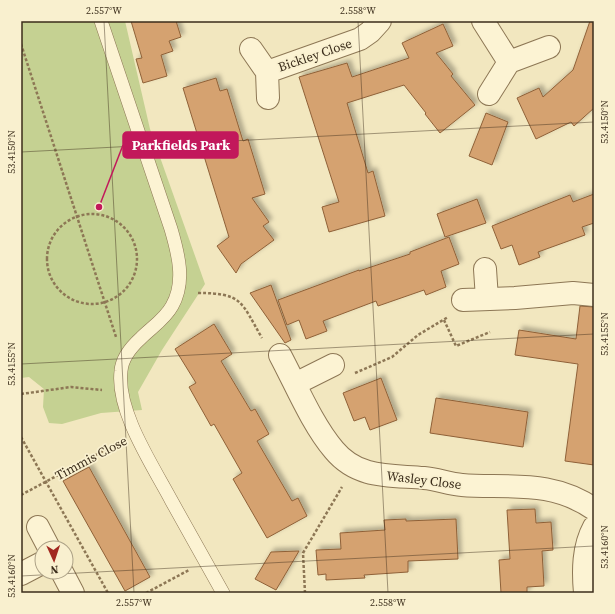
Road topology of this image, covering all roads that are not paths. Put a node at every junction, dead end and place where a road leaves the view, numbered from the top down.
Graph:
1 (101, 21) edge
2 (380, 21) edge
3 (483, 21) edge
4 (549, 47) dead end
5 (251, 49) dead end
6 (509, 62) junction
7 (267, 72) junction
8 (489, 94) dead end
9 (268, 98) dead end
10 (485, 269) dead end
11 (594, 295) edge
12 (487, 299) junction
13 (463, 300) road end
14 (280, 355) road end
15 (333, 365) road end
16 (295, 384) junction
17 (594, 509) edge
18 (38, 527) dead end
19 (594, 527) edge
20 (45, 540) edge
21 (34, 567) edge
22 (21, 574) edge
23 (66, 580) edge
24 (73, 593) edge
25 (223, 593) edge
26 (584, 593) edge

1 - 25 lane
2 - 7 street, Bickley Close
3 - 6 street
4 - 6 street
5 - 7 street, Bickley Close
6 - 8 street
7 - 9 street, Bickley Close
10 - 12 street
11 - 12 street
12 - 13 street
14 - 16 street, Wasley Close
15 - 16 street
16 - 17 street, Wasley Close
18 - 20 street
19 - 26 street
21 - 22 street
23 - 24 street

